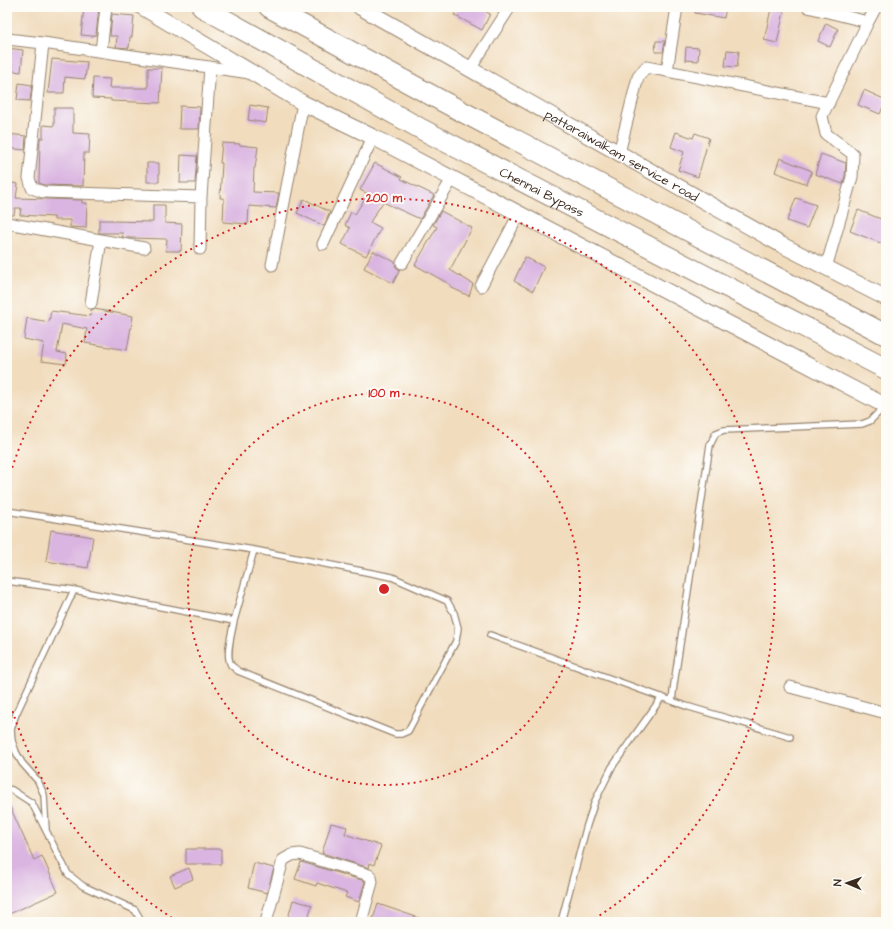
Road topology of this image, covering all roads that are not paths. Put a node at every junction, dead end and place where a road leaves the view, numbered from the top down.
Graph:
1 (106, 7) edge
2 (142, 7) edge
3 (202, 7) edge
4 (269, 7) edge
5 (510, 7) edge
6 (678, 7) edge
7 (808, 7) edge
8 (876, 7) edge
9 (364, 8) edge
10 (868, 22) junction
11 (7, 39) edge
12 (43, 43) junction
13 (101, 51) junction
14 (210, 68) junction
15 (470, 69) junction
16 (667, 71) junction
17 (252, 74) junction
18 (303, 103) junction
19 (829, 103) junction
20 (373, 137) junction
21 (619, 153) junction
22 (452, 179) junction
23 (201, 197) junction
24 (519, 214) junction
25 (7, 223) edge
26 (101, 240) junction
27 (323, 244) dead end
28 (144, 248) dead end
29 (200, 249) dead end
30 (402, 263) dead end
31 (272, 265) dead end
32 (826, 268) junction
33 (481, 286) dead end
34 (886, 298) edge
35 (91, 303) dead end
36 (886, 335) edge
37 (886, 369) edge
38 (885, 406) edge
39 (7, 511) edge
40 (254, 550) junction
41 (7, 581) edge
42 (74, 590) junction
43 (234, 621) junction
44 (490, 635) dead end
45 (790, 687) dead end
46 (662, 697) junction
47 (672, 701) junction
48 (886, 713) edge
49 (790, 736) dead end
50 (7, 789) edge
51 (46, 830) junction
52 (142, 922) edge
53 (266, 922) edge
54 (361, 922) edge
55 (561, 922) edge

1 - 13 street
2 - 17 street
3 - 37 highway, Chennai Bypass
4 - 36 highway
5 - 15 street
6 - 16 street
7 - 10 street
8 - 10 street
9 - 15 street, pattaraiwalkam service road
10 - 19 street
11 - 12 street
12 - 13 street
12 - 23 street
13 - 14 street
14 - 17 street
14 - 23 street
15 - 21 street, pattaraiwalkam service road
16 - 19 street
16 - 21 street
17 - 18 street
18 - 20 street
18 - 31 street
19 - 32 street
20 - 22 street
20 - 27 street
21 - 32 street, pattaraiwalkam service road
22 - 24 street
22 - 30 street
23 - 29 street
24 - 33 street
24 - 38 street
25 - 26 street
26 - 28 street
26 - 35 street
32 - 34 street, pattaraiwalkam service road
38 - 47 lane
39 - 40 lane
40 - 43 lane
40 - 43 lane
41 - 42 lane
42 - 43 lane
42 - 51 lane
44 - 46 lane
45 - 48 street
46 - 47 lane
46 - 55 lane
47 - 49 lane
50 - 51 lane
51 - 52 lane
53 - 54 street

